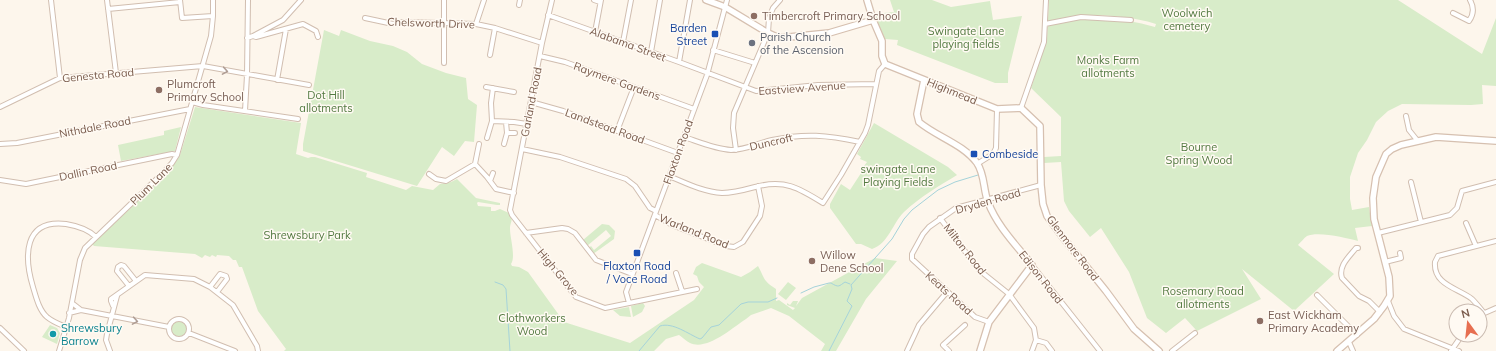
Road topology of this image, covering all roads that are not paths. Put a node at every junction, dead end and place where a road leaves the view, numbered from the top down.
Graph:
1 (51, 0) edge
2 (106, 0) edge
3 (213, 0) edge
4 (248, 0) edge
5 (301, 0) edge
6 (444, 0) edge
7 (484, 0) edge
8 (520, 0) edge
9 (552, 0) edge
10 (594, 0) edge
11 (631, 0) edge
12 (660, 0) edge
13 (690, 0) edge
14 (706, 0) edge
15 (727, 0) edge
16 (780, 0) edge
17 (867, 0) edge
18 (1046, 0) edge
19 (1470, 0) edge
20 (180, 1) edge
21 (601, 1) edge
22 (519, 5) dead end
23 (724, 7) junction
24 (108, 10) junction
25 (1453, 13) dead end
26 (548, 15) junction
27 (213, 16) junction
28 (365, 18) dead end
29 (873, 20) junction
30 (1131, 20) dead end
31 (444, 23) junction
32 (476, 24) junction
33 (1045, 24) junction
34 (495, 28) junction
35 (286, 29) junction
36 (595, 32) junction
37 (768, 33) junction
38 (318, 35) dead end
39 (253, 36) junction
40 (246, 38) junction
41 (623, 42) junction
42 (542, 43) junction
43 (713, 50) junction
44 (651, 52) junction
45 (490, 56) dead end
46 (540, 56) junction
47 (679, 62) junction
48 (444, 63) dead end
49 (755, 63) junction
50 (885, 64) junction
51 (203, 66) junction
52 (116, 73) junction
53 (707, 73) junction
54 (247, 74) junction
55 (60, 78) junction
56 (278, 80) junction
57 (924, 80) junction
58 (876, 84) junction
59 (310, 85) dead end
60 (486, 87) dead end
61 (634, 87) junction
62 (744, 87) junction
63 (493, 88) junction
64 (514, 92) dead end
65 (192, 102) junction
66 (531, 102) junction
67 (0, 107) edge
68 (1021, 108) junction
69 (190, 109) junction
70 (694, 109) junction
71 (998, 109) junction
72 (245, 111) junction
73 (1406, 116) dead end
74 (298, 119) dead end
75 (492, 121) junction
76 (506, 122) junction
77 (527, 124) junction
78 (618, 131) junction
79 (507, 132) junction
80 (515, 134) dead end
81 (684, 137) junction
82 (487, 138) dead end
83 (1417, 140) junction
84 (1496, 141) edge
85 (860, 142) junction
86 (0, 144) edge
87 (479, 144) dead end
88 (504, 144) dead end
89 (522, 149) junction
90 (736, 150) junction
91 (678, 153) junction
92 (177, 155) junction
93 (475, 164) junction
94 (977, 164) junction
95 (493, 173) dead end
96 (429, 174) dead end
97 (669, 176) junction
98 (0, 180) edge
99 (490, 180) junction
100 (1411, 182) dead end
101 (1496, 182) edge
102 (1041, 185) junction
103 (758, 186) junction
104 (514, 192) junction
105 (987, 200) junction
106 (511, 205) joint
107 (655, 213) junction
108 (940, 218) junction
109 (1421, 222) junction
110 (1466, 223) dead end
111 (526, 232) junction
112 (1378, 233) junction
113 (96, 237) junction
114 (1496, 241) edge
115 (1476, 246) junction
116 (1358, 248) dead end
117 (1401, 258) dead end
118 (912, 259) joint
119 (1385, 262) junction
120 (1032, 265) junction
121 (676, 273) dead end
122 (632, 274) junction
123 (136, 281) junction
124 (129, 286) junction
125 (210, 287) junction
126 (697, 289) dead end
127 (682, 291) junction
128 (218, 292) junction
129 (947, 292) junction
130 (1009, 294) junction
131 (1317, 295) dead end
132 (1388, 301) junction
133 (72, 303) junction
134 (629, 303) junction
135 (1475, 303) edge
136 (81, 310) junction
137 (1380, 312) junction
138 (69, 313) junction
139 (111, 317) junction
140 (989, 322) junction
141 (965, 326) dead end
142 (66, 327) junction
143 (169, 327) junction
144 (0, 328) edge
145 (189, 333) junction
146 (1195, 333) dead end
147 (1357, 335) junction
148 (1036, 340) junction
149 (1349, 342) junction
150 (18, 349) edge
151 (1452, 350) edge
152 (24, 351) edge
153 (59, 351) edge
154 (110, 351) edge
155 (235, 351) edge
156 (258, 351) edge
157 (908, 351) edge
158 (949, 351) edge
159 (980, 351) edge
160 (1032, 351) edge
161 (1052, 351) edge
162 (1100, 351) edge
163 (1159, 351) edge
164 (1172, 351) edge
165 (1337, 351) edge
166 (1352, 351) edge
167 (1459, 351) edge

1 - 55 street
2 - 24 street
3 - 27 street, Plum Lane
4 - 40 street
5 - 39 street
6 - 31 street
7 - 32 street
8 - 22 street
9 - 26 street, Garland Road
10 - 21 street
11 - 41 street
12 - 44 street
13 - 47 street
14 - 23 street
15 - 23 street, Flaxton Road
16 - 37 street
17 - 29 street
18 - 33 street
19 - 25 street
20 - 24 street
20 - 27 street
21 - 36 street
23 - 37 street
23 - 43 street, Flaxton Road
24 - 52 street
26 - 36 street, Alabama Street
26 - 42 street, Garland Road
27 - 51 street, Plum Lane
28 - 31 street, Chelsworth Drive
29 - 37 street
29 - 50 street
30 - 33 street
31 - 32 street, Chelsworth Drive
31 - 48 street
32 - 34 street, Chelsworth Drive
33 - 68 street
34 - 42 street, Chelsworth Drive
34 - 45 street
35 - 38 street
35 - 39 street
35 - 56 street
36 - 41 street, Alabama Street
37 - 49 street
39 - 40 street
40 - 54 street
41 - 44 street, Alabama Street
42 - 46 street, Garland Road
43 - 49 street
43 - 53 street, Flaxton Road
44 - 47 street, Alabama Street
46 - 61 street, Raymere Gardens
46 - 66 street, Garland Road
47 - 53 street, Alabama Street
49 - 62 street
50 - 57 street, Highmead
50 - 58 street
51 - 52 street, Genesta Road
51 -> 54 street, Genesta Road
51 - 65 street, Plum Lane
52 - 55 street, Genesta Road
53 - 62 street, Eastview Avenue
53 - 70 street, Flaxton Road
54 - 56 street, Genesta Road
54 - 72 street
55 - 67 street, Genesta Road
56 - 59 street, Genesta Road
57 - 71 street, Highmead
57 - 94 street
58 - 62 street, Eastview Avenue
58 - 85 street
60 - 63 street
61 - 70 street, Raymere Gardens
61 - 78 street
62 - 90 street
63 - 64 street
63 - 75 street
65 - 69 street, Plum Lane
65 - 72 street
66 - 77 street, Garland Road
66 - 78 street, Landstead Road
68 - 71 street, Highmead
68 - 102 street, Glenmore Road
69 - 86 street, Nithdale Road
69 - 92 street, Plum Lane
70 - 81 street, Flaxton Road
71 - 94 street
72 - 74 street
73 - 83 street
75 - 76 street
75 - 82 street
76 - 77 street
76 - 79 street
77 - 89 street, Garland Road
78 - 91 street, Landstead Road
79 - 80 street
79 - 88 street
81 - 90 street, Duncroft
81 - 91 street, Flaxton Road
83 - 84 street
83 - 112 street
85 - 90 street, Duncroft
85 - 103 street
87 - 93 street
89 - 104 street, Garland Road
89 - 107 street, Warland Road
91 - 97 street, Flaxton Road
92 - 98 street, Dallin Road
92 - 113 street, Plum Lane
93 - 96 street
93 - 99 street
94 - 105 street, Edison Road
95 - 99 street
97 - 103 street
97 - 107 street, Flaxton Road
99 - 104 street
100 - 109 street
101 - 109 street
102 - 105 street, Dryden Road
102 - 163 street, Glenmore Road
103 - 107 street, Warland Road
104 - 106 street, Garland Road
105 - 108 street, Dryden Road
105 - 120 street, Edison Road
106 - 111 street, High Grove
107 - 122 street, Flaxton Road
108 - 118 street, Dryden Road
108 - 130 street, Milton Road
109 - 112 street
110 - 115 street
111 - 122 street
111 - 134 street, High Grove
112 - 119 street
113 - 133 street, Plum Lane
113 - 142 street
114 - 115 street
115 - 135 street
116 - 137 street
117 - 119 street
118 - 129 street, Keats Road
119 - 132 street
120 - 130 street
120 - 162 street, Edison Road
121 - 127 street
122 - 134 street, Flaxton Road
123 - 124 street
123 - 124 street
123 - 125 street
124 - 139 street
125 - 128 street
125 - 128 street
126 - 127 street, High Grove
127 - 134 street, High Grove
128 - 156 street
129 - 140 street, Keats Road
129 - 157 street
130 - 140 street
130 - 148 street, Milton Road
131 - 147 street
132 - 137 street
132 - 151 street
133 - 136 street
133 - 138 street, Plum Lane
136 - 138 street
136 - 139 street
137 - 147 street
138 - 142 street, Plum Lane
139 -> 143 street
139 - 154 street
140 - 159 street
141 - 158 street
142 - 153 street, Plum Lane
143 - 145 street
143 - 145 street
144 - 150 street
145 - 155 street
146 - 164 street
147 - 149 street
148 - 160 street
148 - 161 street
149 - 165 street
149 - 166 street
150 - 152 street
151 - 167 street

